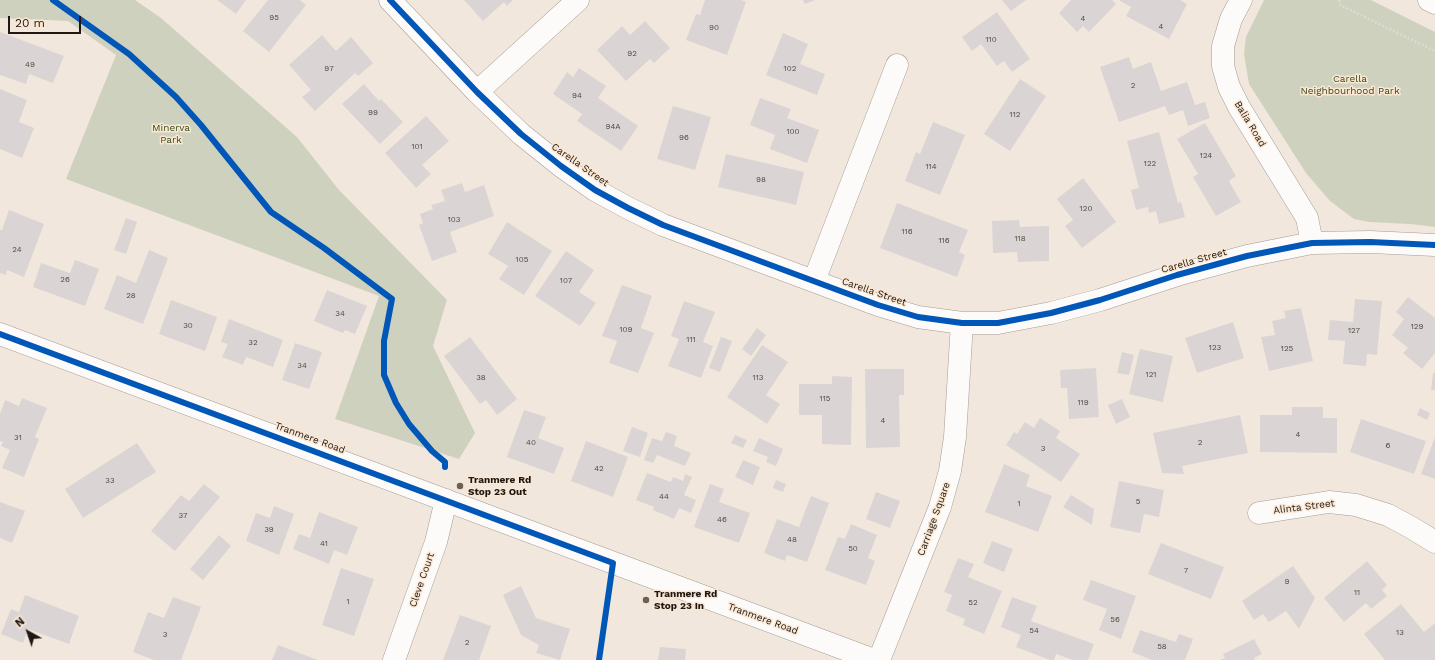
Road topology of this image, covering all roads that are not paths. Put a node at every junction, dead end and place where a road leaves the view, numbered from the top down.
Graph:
1 (390, 0) edge
2 (578, 0) edge
3 (1241, 0) edge
4 (1429, 0) edge
5 (1435, 3) edge
6 (897, 65) dead end
7 (477, 92) junction
8 (1312, 243) junction
9 (1435, 245) edge
10 (814, 281) junction
11 (962, 323) junction
12 (0, 334) edge
13 (446, 500) junction
14 (1259, 513) dead end
15 (1435, 542) edge
16 (394, 660) edge
17 (874, 660) edge
18 (879, 660) edge

1 - 7 street, Carella Street
2 - 7 street
3 - 8 street, Balia Road
4 - 5 street
6 - 10 street
7 - 10 street, Carella Street
8 - 9 street, Carella Street
8 - 11 street, Carella Street
10 - 11 street, Carella Street
11 - 18 street, Carriage Square
12 - 13 street, Tranmere Road
13 - 16 street, Cleve Court
13 - 17 street, Tranmere Road
14 - 15 street, Alinta Street

